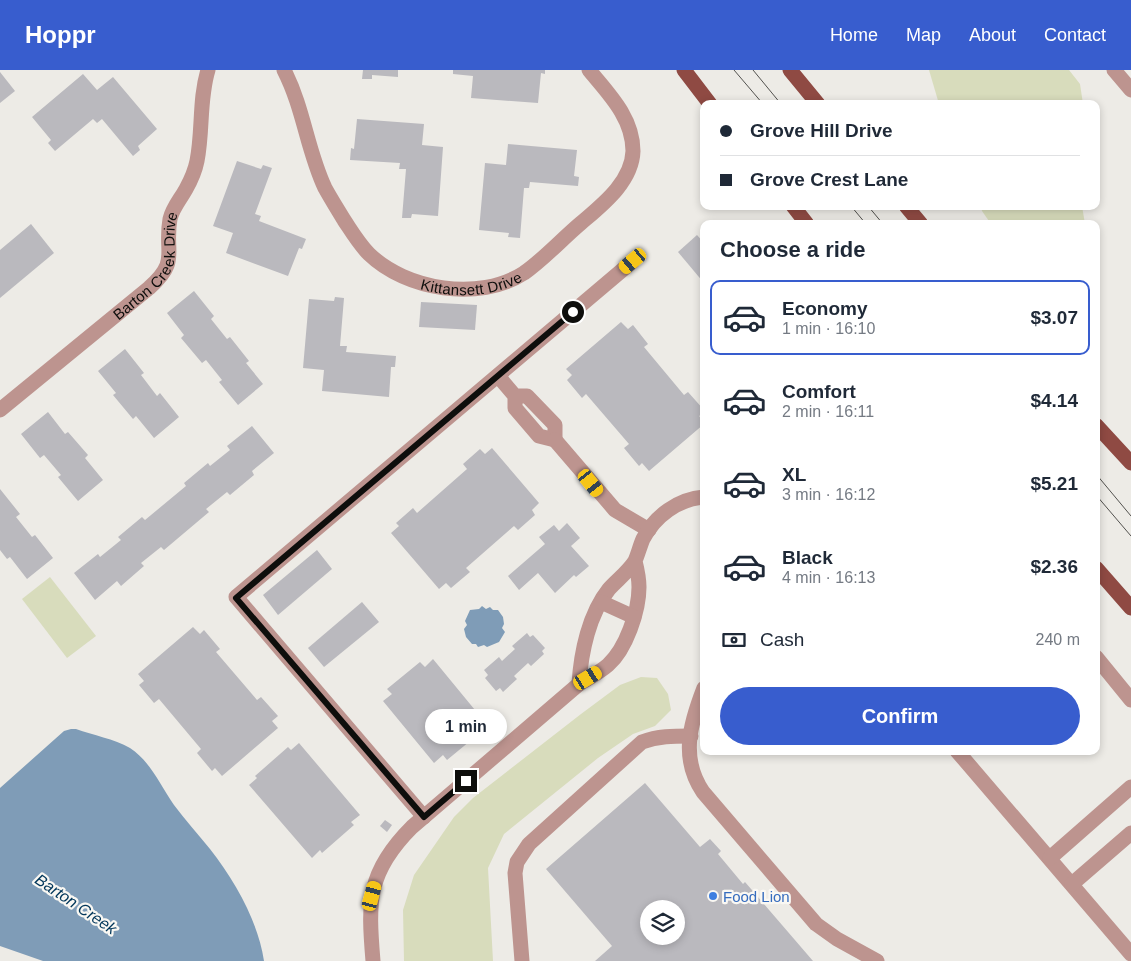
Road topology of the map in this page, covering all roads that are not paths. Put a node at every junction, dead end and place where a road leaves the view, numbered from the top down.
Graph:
1 (208, 70) edge
2 (284, 70) edge
3 (589, 70) edge
4 (684, 70) edge
5 (790, 70) edge
6 (1114, 70) edge
7 (1131, 90) edge
8 (707, 100) edge
9 (815, 100) edge
10 (796, 210) edge
11 (909, 210) edge
12 (804, 220) edge
13 (918, 220) edge
14 (633, 261) dead end
15 (498, 376) junction
16 (0, 410) edge
17 (1100, 429) edge
18 (1131, 463) edge
19 (700, 498) edge
20 (649, 530) junction
21 (635, 561) junction
22 (1100, 573) edge
23 (601, 602) junction
24 (1131, 608) edge
25 (634, 617) junction
26 (1100, 662) edge
27 (580, 684) junction
28 (700, 700) edge
29 (1131, 700) edge
30 (690, 736) junction
31 (960, 755) edge
32 (1131, 787) edge
33 (424, 817) junction
34 (1131, 834) edge
35 (1050, 858) junction
36 (1072, 884) junction
37 (1131, 954) edge
38 (373, 961) edge
39 (522, 961) edge
40 (877, 961) edge

1 - 16 street, Barton Creek Drive
2 - 3 street, Kittansett Drive
4 - 8 main road
5 - 9 main road
6 - 7 street
10 - 12 main road
11 - 13 main road
14 - 15 street
15 - 20 street
15 - 33 street
17 - 18 main road
19 - 20 street
20 - 21 street
21 - 23 street
21 - 25 street
22 - 24 main road
23 - 25 street
23 - 27 street
25 - 27 street
26 - 29 street
27 - 33 street
28 - 30 street
30 - 39 street
30 - 40 street
31 - 35 street
32 - 35 street
33 - 38 street
34 - 36 street
35 - 36 street
36 - 37 street

